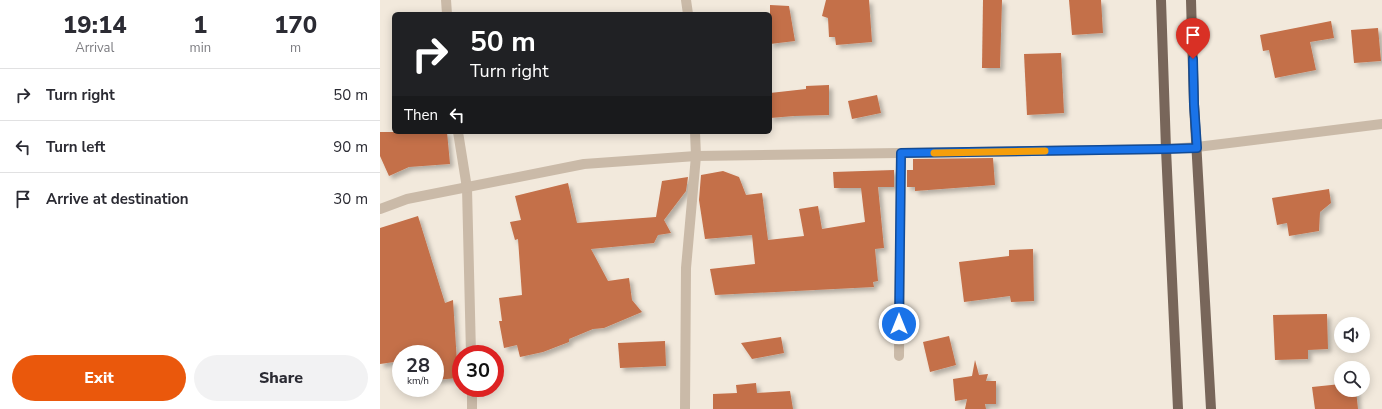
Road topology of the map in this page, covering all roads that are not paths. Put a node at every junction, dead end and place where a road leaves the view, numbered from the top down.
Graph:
1 (446, 0) edge
2 (686, 0) edge
3 (1160, 0) edge
4 (1191, 0) edge
5 (447, 12) edge
6 (688, 12) edge
7 (1382, 124) edge
8 (458, 134) edge
9 (695, 134) edge
10 (1197, 148) junction
11 (1166, 149) junction
12 (901, 153) junction
13 (696, 156) junction
14 (467, 188) junction
15 (380, 209) edge
16 (471, 345) edge
17 (899, 356) dead end
18 (472, 397) edge
19 (472, 409) edge
20 (685, 409) edge
21 (1178, 409) edge
22 (1211, 409) edge

1 - 5 street
2 - 6 street
3 - 11 main road
4 - 10 main road
7 - 10 street
8 - 14 street
9 - 13 street
10 - 11 street
10 - 22 main road
11 - 12 street
11 - 21 main road
12 - 13 street
12 - 17 street
13 - 14 street
13 - 20 street
14 - 15 street
14 - 16 street
18 - 19 street

